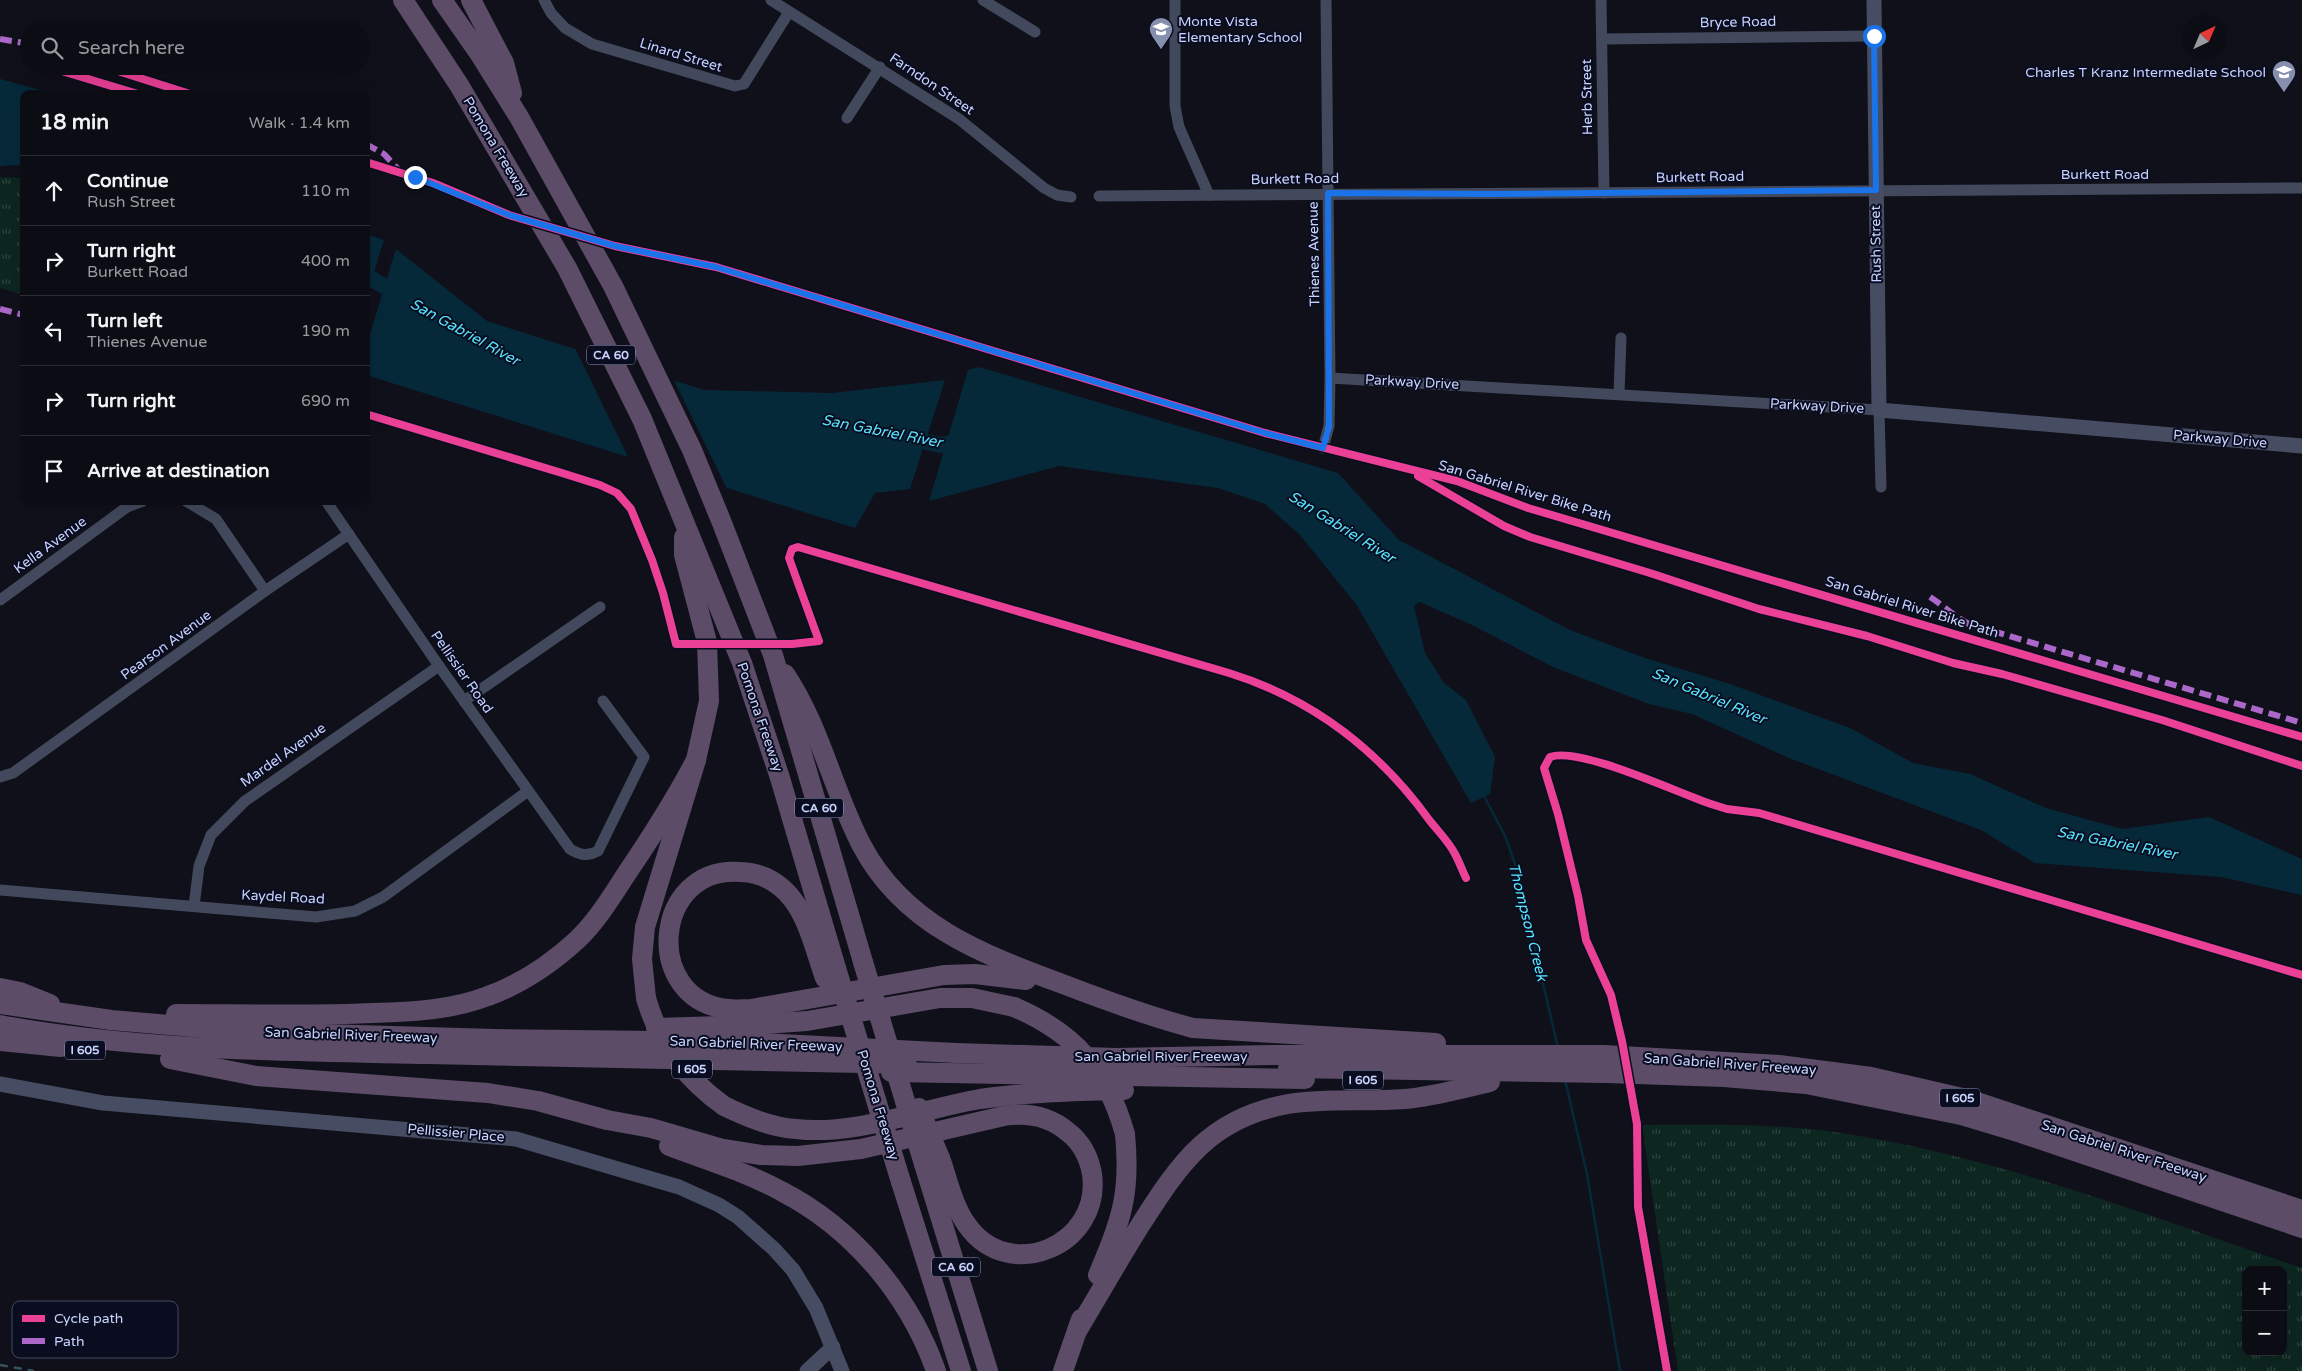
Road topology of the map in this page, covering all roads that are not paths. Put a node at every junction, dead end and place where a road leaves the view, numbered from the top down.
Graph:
1 (403, 0) edge
2 (442, 0) edge
3 (471, 0) edge
4 (544, 0) edge
5 (771, 0) edge
6 (984, 0) edge
7 (1175, 0) edge
8 (1326, 0) edge
9 (1601, 0) edge
10 (1874, 0) edge
11 (789, 12) junction
12 (1035, 32) dead end
13 (1874, 36) junction
14 (1602, 39) junction
15 (880, 68) junction
16 (519, 117) junction
17 (847, 118) dead end
18 (2302, 188) edge
19 (1876, 190) junction
20 (1328, 193) junction
21 (1604, 193) junction
22 (1210, 195) junction
23 (1099, 196) dead end
24 (1071, 197) dead end
25 (1621, 338) dead end
26 (1330, 378) junction
27 (1619, 394) junction
28 (1879, 410) junction
29 (2302, 446) edge
30 (1323, 448) dead end
31 (1881, 487) dead end
32 (132, 505) edge
33 (193, 505) edge
34 (329, 505) edge
35 (683, 517) junction
36 (349, 534) junction
37 (265, 591) junction
38 (0, 600) edge
39 (600, 607) dead end
40 (771, 650) junction
41 (439, 666) junction
42 (464, 700) junction
43 (603, 701) dead end
44 (696, 760) junction
45 (0, 776) edge
46 (528, 791) junction
47 (0, 890) edge
48 (194, 906) junction
49 (830, 973) junction
50 (0, 988) edge
51 (1103, 1000) junction
52 (0, 1004) edge
53 (79, 1016) junction
54 (0, 1017) edge
55 (111, 1020) junction
56 (0, 1025) edge
57 (495, 1039) junction
58 (0, 1041) edge
59 (775, 1044) junction
60 (1485, 1054) junction
61 (1274, 1055) junction
62 (170, 1059) junction
63 (1509, 1068) junction
64 (1607, 1069) junction
65 (1215, 1078) junction
66 (1490, 1082) junction
67 (0, 1084) edge
68 (607, 1120) junction
69 (932, 1161) junction
70 (2302, 1210) edge
71 (2302, 1222) edge
72 (2302, 1228) edge
73 (2302, 1240) edge
74 (1077, 1332) junction
75 (833, 1347) junction
76 (807, 1371) edge
77 (842, 1371) edge
78 (936, 1371) edge
79 (961, 1371) edge
80 (988, 1371) edge
81 (1063, 1371) edge

1 - 35 highway, Pomona Freeway / CA 60
2 - 16 highway, Pomona Freeway / CA 60
3 - 16 highway
4 - 11 street, Linard Street
5 - 11 street, Farndon Street
6 - 12 street
7 - 22 street
8 - 20 street, Thienes Avenue
9 - 14 street, Herb Street
10 - 13 main road, Rush Street
11 - 15 street, Farndon Street
13 - 14 street, Bryce Road
13 - 19 main road, Rush Street
14 - 21 street, Herb Street
15 - 17 street
15 - 24 street, Farndon Street
16 - 40 highway, Pomona Freeway / CA 60
18 - 19 street, Burkett Road
19 - 21 street, Burkett Road
19 - 28 main road, Rush Street
20 - 21 street, Burkett Road
20 - 22 street, Burkett Road
20 - 26 street, Thienes Avenue
22 - 23 street, Burkett Road
25 - 27 street
26 - 27 street, Parkway Drive
26 - 30 street, Thienes Avenue
27 - 28 street, Parkway Drive
28 - 29 main road, Parkway Drive
28 - 31 street, Rush Street
32 - 38 street, Kella Avenue
33 - 37 street
34 - 36 street, Pellissier Road
35 - 44 highway
35 - 49 highway, Pomona Freeway / CA 60
36 - 37 street, Pearson Avenue
36 - 41 street, Pellissier Road
37 - 45 street, Pearson Avenue
39 - 42 street
40 - 51 highway
40 - 69 highway, Pomona Freeway / CA 60, bridge
41 - 42 street, Pellissier Road
41 - 48 street, Mardel Avenue
42 - 46 street, Pellissier Road
43 - 46 street, Pellissier Road
44 - 55 highway
44 - 65 highway, bridge
46 - 48 street, Kaydel Road
47 - 48 street, Kaydel Road
49 - 51 highway
49 - 79 highway, Pomona Freeway / CA 60, bridge
50 - 53 highway
51 - 60 highway
52 - 53 highway, San Gabriel River Freeway / I 605
53 - 55 highway, San Gabriel River Freeway / I 605
54 - 59 highway
55 - 57 highway, San Gabriel River Freeway / I 605
56 - 63 highway
57 - 59 highway, San Gabriel River Freeway / I 605
57 - 74 highway, bridge
58 - 62 highway, San Gabriel River Freeway / I 605
59 - 61 highway, San Gabriel River Freeway / I 605
60 - 61 highway, San Gabriel River Freeway / I 605
60 - 63 highway, San Gabriel River Freeway / I 605
61 - 63 highway
62 - 65 highway, San Gabriel River Freeway / I 605
62 - 68 highway
63 - 64 highway, San Gabriel River Freeway / I 605
63 - 64 highway, San Gabriel River Freeway / I 605
63 - 66 highway, San Gabriel River Freeway / I 605
64 - 70 highway, San Gabriel River Freeway / I 605
64 - 71 highway
64 - 72 highway
64 - 73 highway, San Gabriel River Freeway / I 605
65 - 66 highway, San Gabriel River Freeway / I 605
66 - 74 highway
67 - 75 main road, Pellissier Place
68 - 69 highway
68 - 78 highway
69 - 80 highway, Pomona Freeway / CA 60
74 - 81 highway
75 - 76 main road
75 - 77 main road, Pellissier Place

